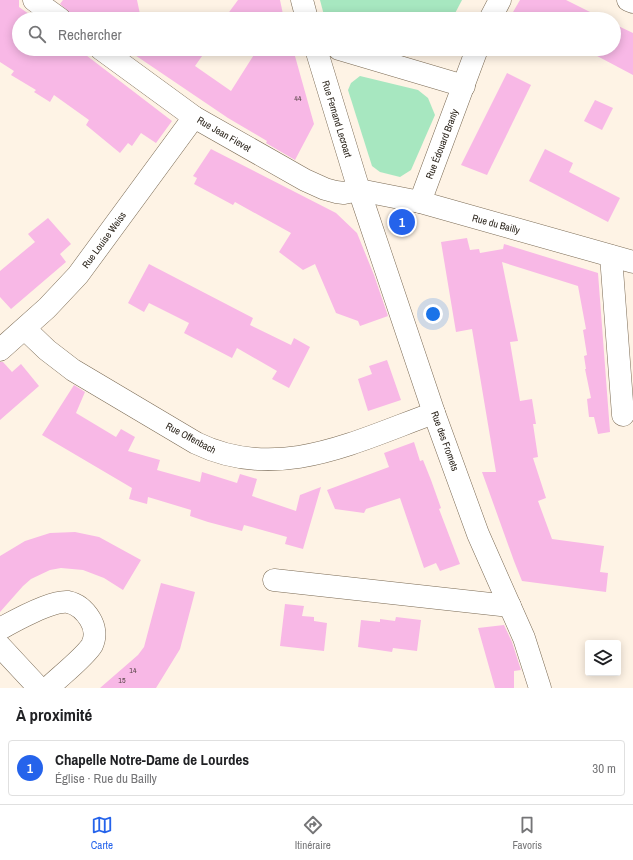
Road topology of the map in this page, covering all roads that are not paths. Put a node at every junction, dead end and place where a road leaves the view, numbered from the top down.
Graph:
1 (34, 0) edge
2 (302, 0) edge
3 (500, 0) edge
4 (628, 0) edge
5 (633, 2) edge
6 (50, 12) edge
7 (305, 12) edge
8 (494, 12) edge
9 (111, 56) edge
10 (318, 56) edge
11 (363, 56) edge
12 (475, 56) edge
13 (464, 86) junction
14 (194, 117) junction
15 (359, 190) junction
16 (420, 202) junction
17 (610, 256) junction
18 (633, 262) edge
19 (24, 328) junction
20 (0, 350) edge
21 (434, 413) junction
22 (623, 415) dead end
23 (274, 580) dead end
24 (510, 606) junction
25 (0, 629) edge
26 (0, 646) edge
27 (39, 688) edge
28 (48, 688) edge
29 (540, 688) edge

1 - 6 street
2 - 7 street
3 - 8 street
4 - 5 street
9 - 14 street, Rue Jean Fievet
10 - 15 street, Rue Fernand Lecroart
11 - 13 street
12 - 13 street, Rue Édouard Branly
13 - 16 street, Rue Édouard Branly
14 - 15 street, Rue Jean Fievet
14 - 19 street, Rue Louise Weiss
15 - 16 street, Rue du Bailly
15 - 21 street, Rue des Fromets
16 - 17 street, Rue du Bailly
17 - 18 street, Rue du Bailly
17 - 22 street
19 - 20 street, Rue Louise Weiss
19 - 21 street, Rue Offenbach
21 - 24 street, Rue des Fromets
23 - 24 street
24 - 29 street, Rue des Fromets
25 - 28 street
26 - 27 street

